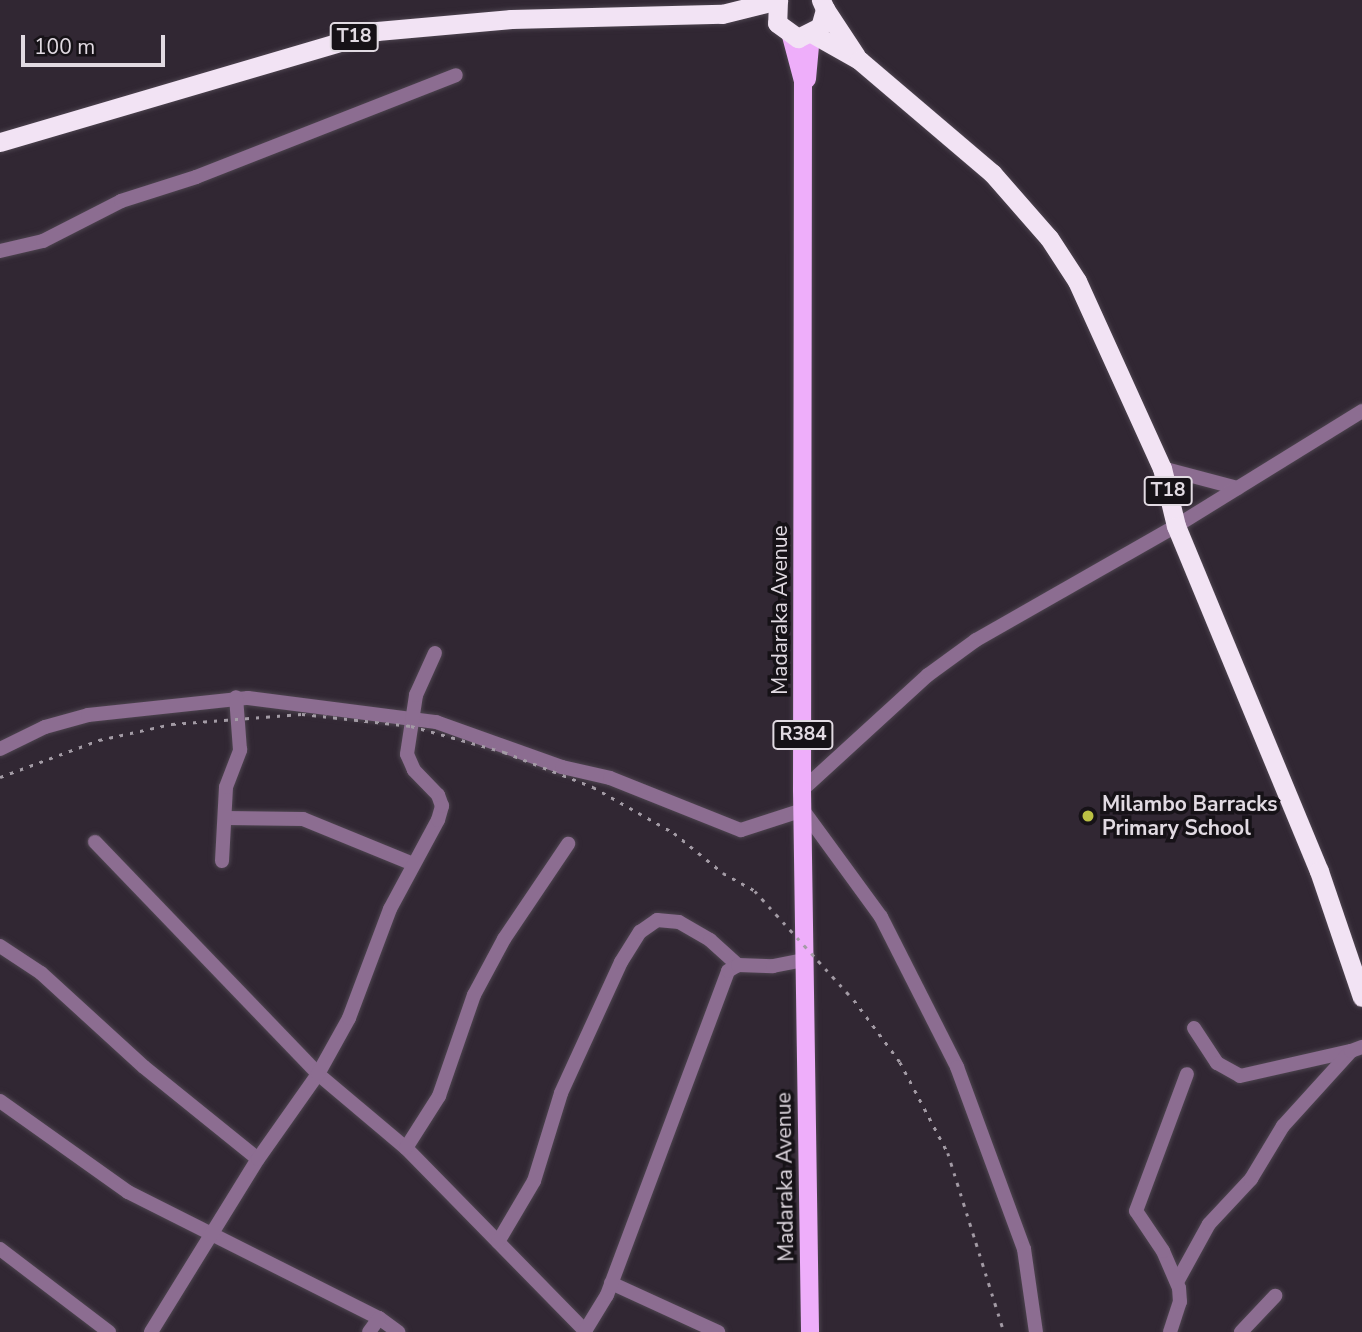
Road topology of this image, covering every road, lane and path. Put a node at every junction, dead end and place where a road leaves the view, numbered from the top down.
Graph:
1 (778, 0) edge
2 (756, 4) edge
3 (823, 5) edge
4 (722, 14) junction
5 (812, 34) junction
6 (789, 35) junction
7 (859, 60) junction
8 (456, 75) dead end
9 (801, 139) junction
10 (0, 142) edge
11 (0, 251) edge
12 (1362, 411) edge
13 (1162, 468) junction
14 (1237, 488) junction
15 (1176, 526) junction
16 (435, 653) dead end
17 (236, 697) junction
18 (412, 719) junction
19 (0, 749) edge
20 (802, 790) junction
21 (803, 810) junction
22 (226, 818) junction
23 (95, 842) dead end
24 (568, 844) dead end
25 (222, 862) dead end
26 (413, 864) junction
27 (0, 946) edge
28 (804, 960) junction
29 (738, 965) junction
30 (1362, 997) edge
31 (1194, 1028) dead end
32 (1356, 1049) edge
33 (318, 1073) junction
34 (1187, 1074) dead end
35 (0, 1101) edge
36 (406, 1148) junction
37 (258, 1159) junction
38 (216, 1234) junction
39 (498, 1242) junction
40 (0, 1249) edge
41 (1177, 1282) junction
42 (611, 1283) junction
43 (1275, 1296) dead end
44 (379, 1318) junction
45 (585, 1331) edge
46 (109, 1332) edge
47 (151, 1332) edge
48 (369, 1332) edge
49 (398, 1332) edge
50 (719, 1332) edge
51 (810, 1332) edge
52 (1036, 1332) edge
53 (1170, 1332) edge
54 (1241, 1332) edge

1 - 2 highway, T18
1 - 6 highway, T18
2 - 4 highway, T18
3 - 5 highway, T18
3 - 7 highway, T18
4 - 6 highway, T18
4 - 10 highway, T18
5 - 6 highway, T18
5 - 7 highway, T18
5 - 9 main road, R384
6 - 9 main road, R384
7 - 13 highway, T18
8 - 11 street
9 - 20 main road, Madaraka Avenue / R384
12 - 14 street
13 - 14 street
13 - 15 highway, T18
14 - 15 street
15 - 20 street
15 - 30 highway, T18
16 - 18 street
17 - 18 street
17 - 19 street
17 - 22 street
18 - 21 street
18 - 26 street
20 - 21 main road, Madaraka Avenue / R384
21 - 28 main road, Madaraka Avenue / R384
21 - 52 street
22 - 25 street
22 - 26 street
23 - 33 street
24 - 36 street
26 - 33 street
27 - 37 street
28 - 29 street
28 - 51 main road, Madaraka Avenue / R384
29 - 39 street
29 - 42 street
31 - 32 street
32 - 41 street
33 - 36 street
33 - 37 street
34 - 41 street
35 - 38 street
36 - 39 street
37 - 38 street
38 - 44 street
38 - 47 street
39 - 45 street
40 - 46 street
41 - 53 street
42 - 45 street
42 - 50 street
43 - 54 street
44 - 48 street
44 - 49 street

